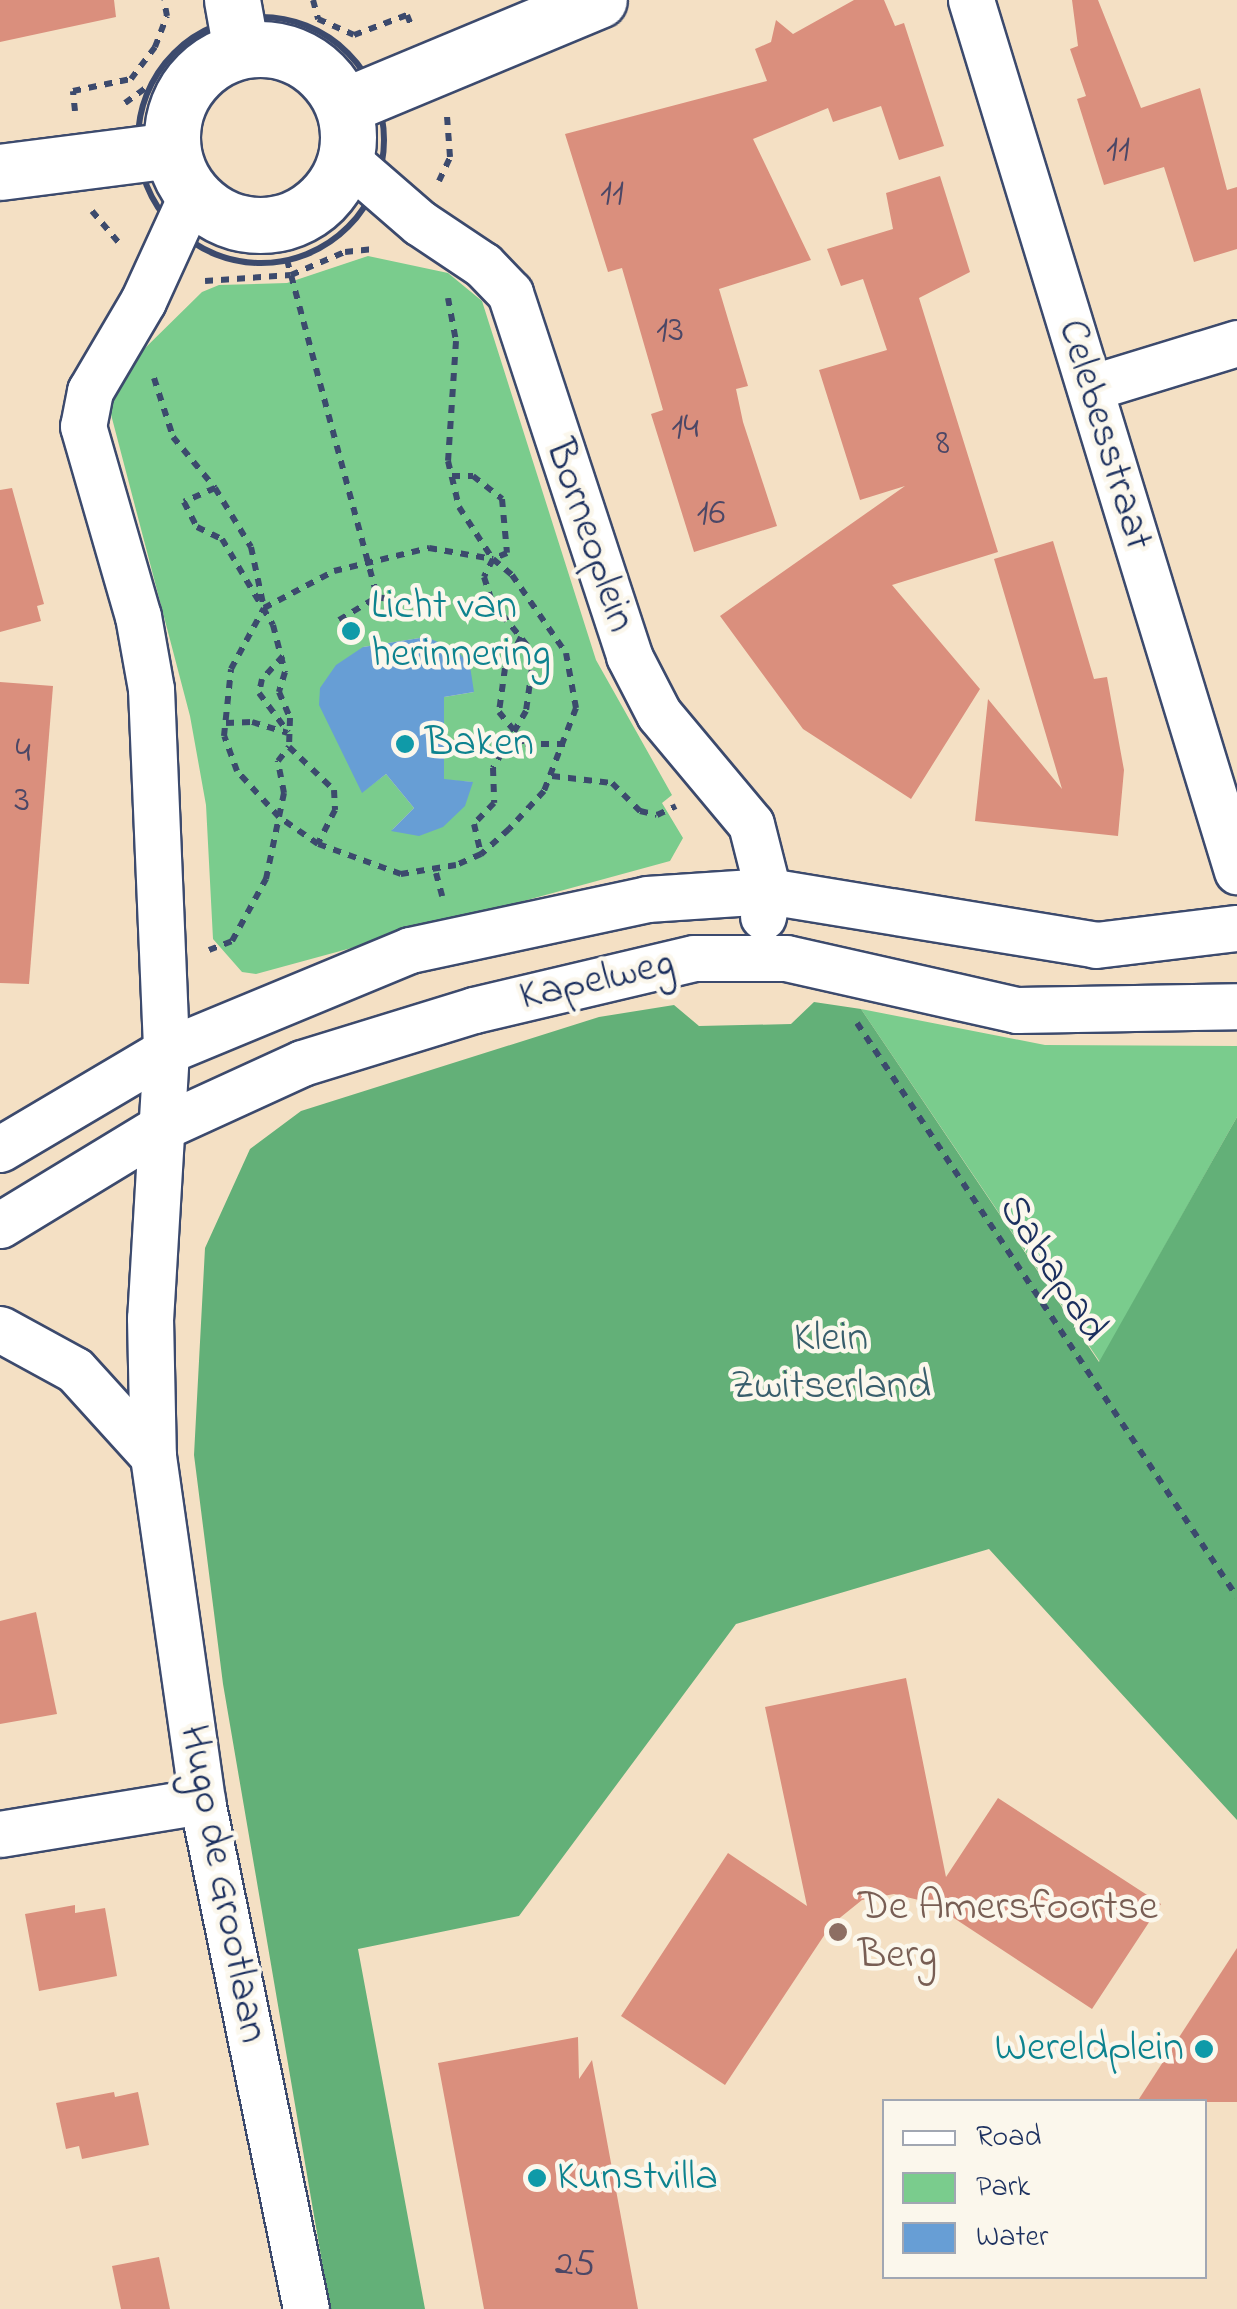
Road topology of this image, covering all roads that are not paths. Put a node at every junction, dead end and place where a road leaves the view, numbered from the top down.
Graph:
1 (599, 0) edge
2 (970, 0) edge
3 (236, 25) edge
4 (345, 132) junction
5 (0, 172) edge
6 (182, 172) junction
7 (1237, 343) edge
8 (1090, 388) junction
9 (1237, 871) edge
10 (768, 891) junction
11 (1237, 928) edge
12 (756, 954) junction
13 (1237, 1006) edge
14 (166, 1051) junction
15 (158, 1129) junction
16 (0, 1150) edge
17 (0, 1224) edge
18 (0, 1329) edge
19 (153, 1456) junction
20 (202, 1801) junction
21 (0, 1834) edge
22 (306, 2309) edge

1 - 4 street
2 - 8 street, Celebesstraat
3 - 4 street, Borneoplein
3 - 6 street, Borneoplein
4 - 6 street
4 - 10 street, Borneoplein
5 - 6 street
6 - 14 street, Borneoplein
7 - 8 street
8 - 9 street, Celebesstraat
10 - 11 street, Kapelweg
10 - 12 street, Borneoplein
10 - 14 street, Kapelweg
12 - 13 street, Kapelweg
12 - 15 street, Kapelweg
14 - 15 street, Hugo de Grootlaan
14 - 16 street, Kapelweg
15 - 17 street, Kapelweg
15 - 19 street, Hugo de Grootlaan
18 - 19 street
19 - 20 street, Hugo de Grootlaan
20 - 21 street
20 - 22 street, Hugo de Grootlaan

